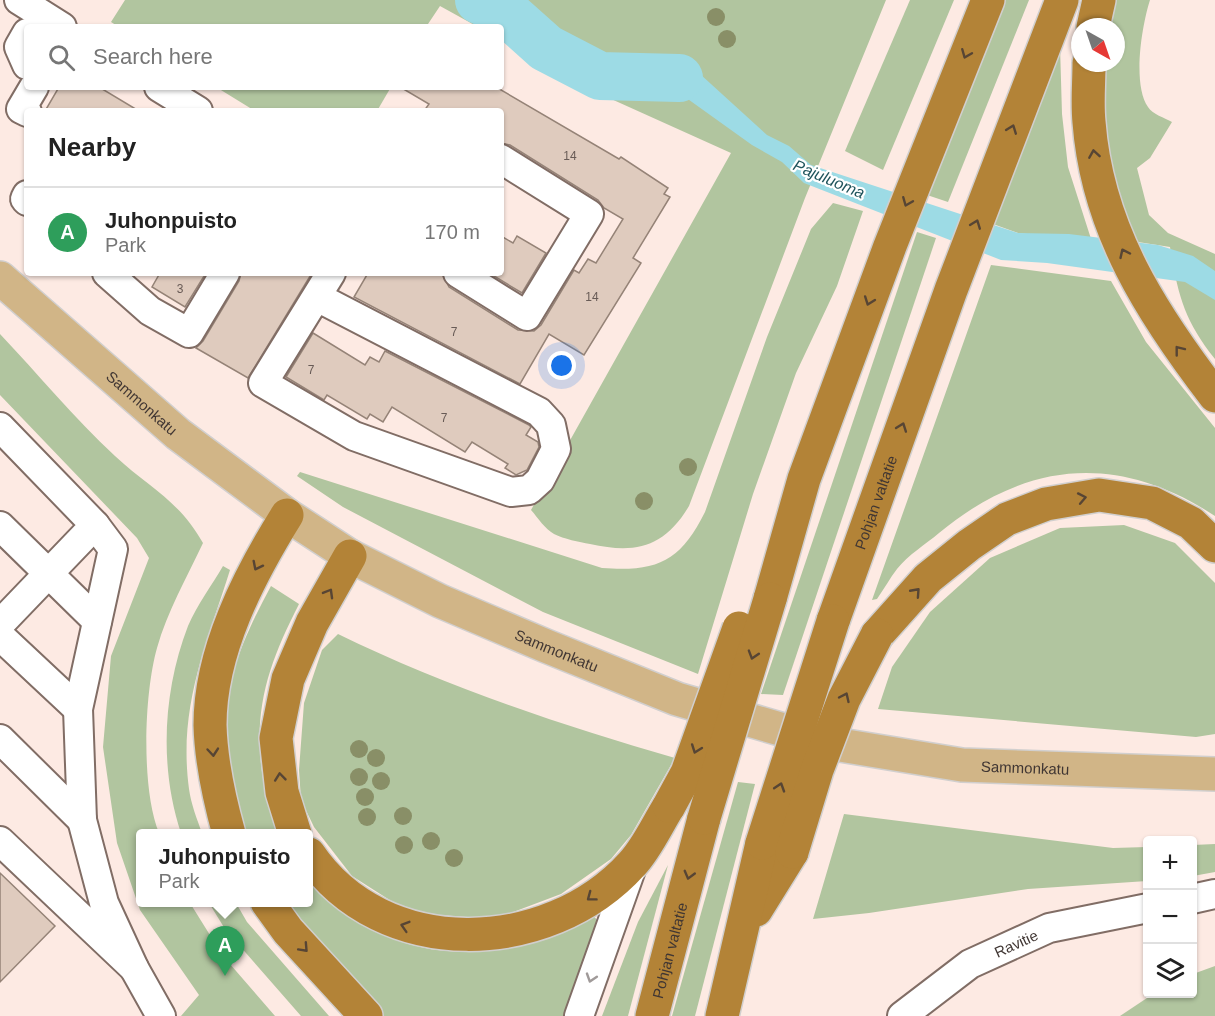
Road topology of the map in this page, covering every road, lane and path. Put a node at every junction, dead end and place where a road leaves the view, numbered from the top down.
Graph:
1 (988, 0) edge
2 (1062, 0) edge
3 (1099, 0) edge
4 (1095, 18) edge
5 (24, 37) edge
6 (24, 59) edge
7 (1089, 72) edge
8 (32, 90) edge
9 (164, 90) edge
10 (193, 108) edge
11 (24, 110) edge
12 (504, 161) edge
13 (111, 276) edge
14 (223, 276) edge
15 (329, 276) edge
16 (463, 276) edge
17 (0, 278) edge
18 (317, 297) junction
19 (1215, 396) edge
20 (3, 435) edge
21 (287, 515) junction
22 (96, 525) junction
23 (0, 526) edge
24 (1215, 546) edge
25 (350, 556) junction
26 (49, 574) junction
27 (760, 597) junction
28 (97, 621) junction
29 (0, 624) edge
30 (0, 636) edge
31 (78, 709) junction
32 (0, 739) edge
33 (1215, 774) edge
34 (82, 820) junction
35 (228, 829) edge
36 (294, 829) edge
37 (0, 841) edge
38 (777, 847) junction
39 (313, 860) edge
40 (633, 864) junction
41 (1215, 894) edge
42 (1197, 898) edge
43 (270, 907) edge
44 (1143, 909) edge
45 (134, 968) junction
46 (161, 1016) edge
47 (366, 1016) edge
48 (579, 1016) edge
49 (652, 1016) edge
50 (722, 1016) edge
51 (902, 1016) edge

1 -> 27 highway, Pohjan valtatie
38 -> 2 highway, Pohjan valtatie, bridge
3 - 4 highway
5 - 6 street
19 -> 7 highway
8 - 11 street
9 - 10 street
12 - 16 street
13 - 14 street
15 - 18 street
17 - 21 main road, Sammonkatu
18 - 18 street
20 - 22 street
21 - 25 main road, Sammonkatu
21 -> 35 highway
22 - 26 street
22 - 28 street
23 - 26 street
38 -> 24 highway, bridge
25 - 33 main road, Sammonkatu
36 -> 25 highway
26 - 28 street
26 - 29 street
27 -> 40 highway, bridge
27 -> 49 highway, Pohjan valtatie, bridge
28 - 31 street
30 - 31 street
31 - 34 street
32 - 34 street
34 - 45 street
37 - 45 street
38 - 50 highway, Pohjan valtatie
40 -> 39 highway
40 -> 48 street
41 - 42 street
43 -> 47 highway
44 - 51 street, Ravitie
45 - 46 street

